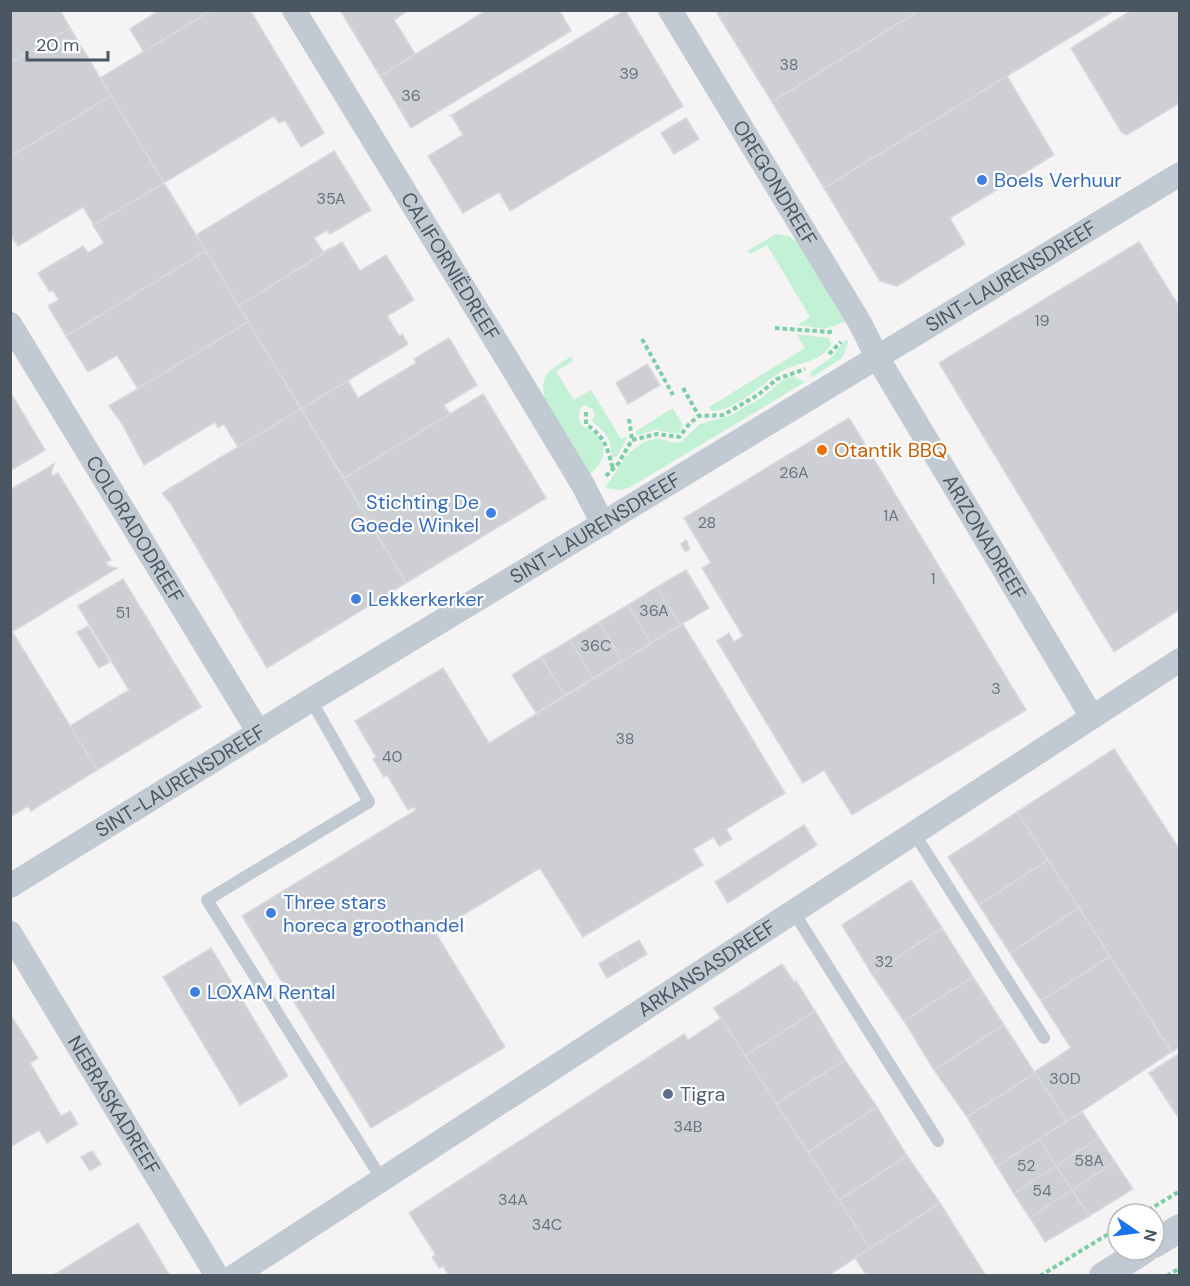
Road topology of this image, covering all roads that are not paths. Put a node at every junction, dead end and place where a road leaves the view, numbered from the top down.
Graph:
1 (294, 10) edge
2 (670, 10) edge
3 (1179, 174) edge
4 (10, 324) edge
5 (877, 357) junction
6 (603, 524) junction
7 (1179, 660) edge
8 (311, 700) junction
9 (1092, 717) junction
10 (259, 733) junction
11 (914, 833) junction
12 (10, 886) edge
13 (793, 911) junction
14 (10, 933) edge
15 (1044, 1038) dead end
16 (938, 1141) dead end
17 (381, 1178) junction
18 (1179, 1228) edge
19 (1166, 1236) edge
20 (1124, 1262) edge
21 (217, 1275) edge
22 (234, 1275) edge
23 (1102, 1275) edge

1 - 6 street, CALIFORNIËDREEF
2 - 5 street, OREGONDREEF
3 - 5 street, SINT-LAURENSDREEF
4 - 10 street, COLORADODREEF
5 - 6 street, SINT-LAURENSDREEF
5 - 9 street, ARIZONADREEF
6 - 8 street, SINT-LAURENSDREEF
7 - 9 street, ARKANSASDREEF
8 - 10 street, SINT-LAURENSDREEF
8 - 17 lane
9 - 11 street, ARKANSASDREEF
10 - 12 street, SINT-LAURENSDREEF
11 - 13 street, ARKANSASDREEF
11 - 15 lane
13 - 16 lane
13 - 17 street, ARKANSASDREEF
14 - 21 street, NEBRASKADREEF
17 - 22 street, ARKANSASDREEF
18 - 19 street
20 - 23 street

